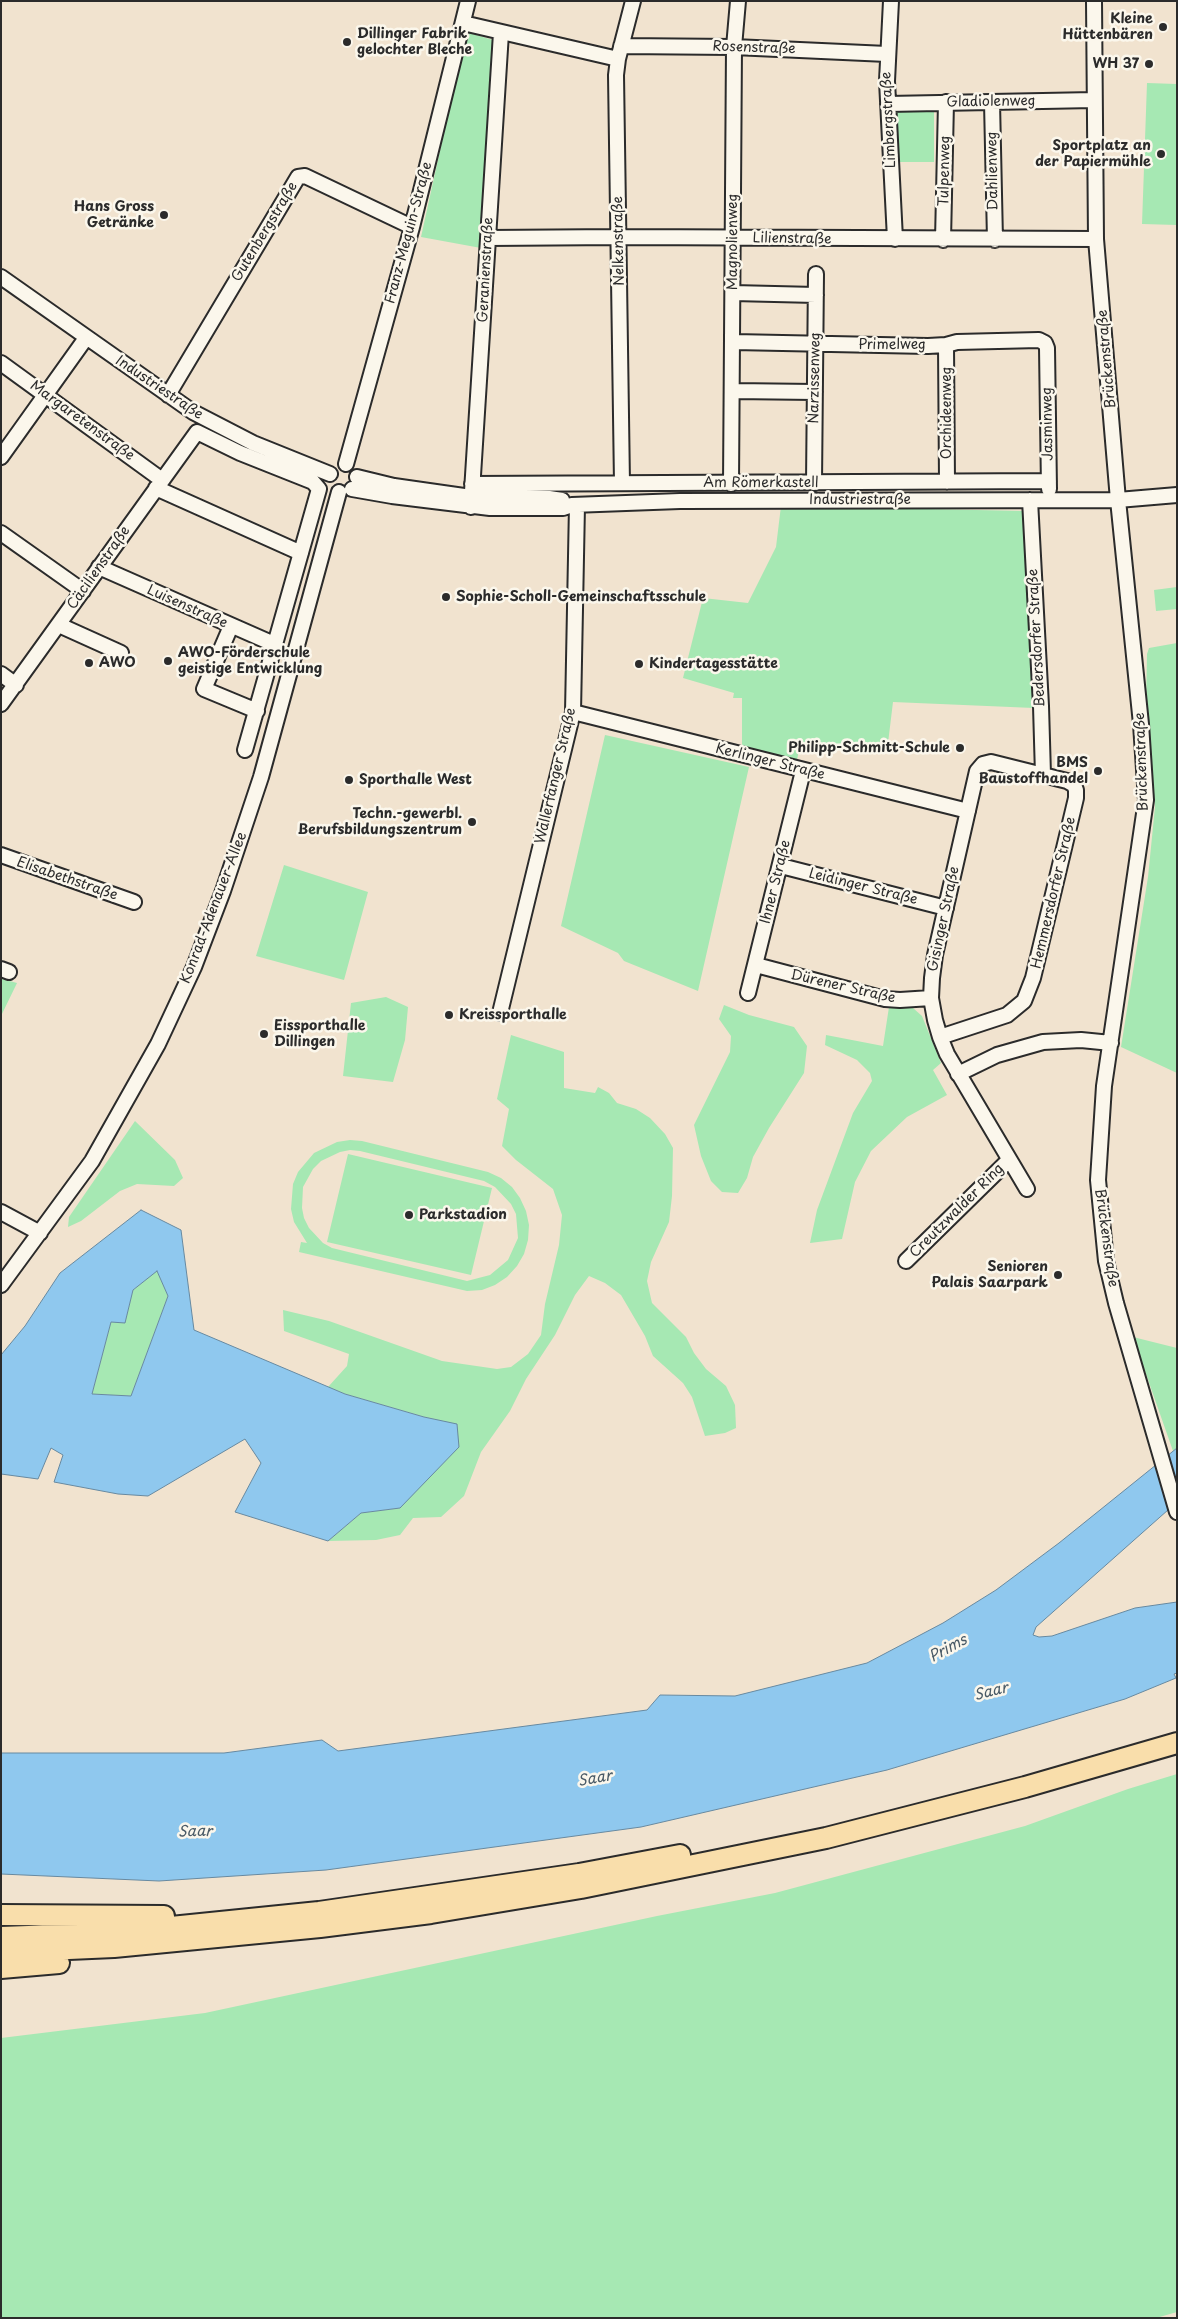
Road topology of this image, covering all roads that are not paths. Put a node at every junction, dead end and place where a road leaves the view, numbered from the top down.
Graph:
1 (468, 1) edge
2 (633, 1) edge
3 (738, 1) edge
4 (891, 1) edge
5 (1094, 1) edge
6 (463, 23) junction
7 (501, 33) junction
8 (734, 47) junction
9 (619, 52) junction
10 (887, 54) junction
11 (1094, 100) junction
12 (946, 102) junction
13 (992, 102) junction
14 (888, 104) junction
15 (412, 226) junction
16 (619, 237) junction
17 (488, 238) junction
18 (733, 238) junction
19 (1096, 239) junction
20 (895, 240) junction
21 (943, 240) junction
22 (995, 240) junction
23 (816, 274) dead end
24 (1, 277) edge
25 (733, 293) junction
26 (816, 295) junction
27 (86, 338) junction
28 (734, 342) junction
29 (816, 344) junction
30 (946, 345) junction
31 (1047, 348) joint
32 (1, 363) edge
33 (733, 391) junction
34 (815, 392) junction
35 (45, 394) junction
36 (168, 395) junction
37 (1, 457) edge
38 (346, 464) junction
39 (330, 474) junction
40 (1049, 481) junction
41 (814, 482) junction
42 (947, 482) junction
43 (622, 483) junction
44 (159, 484) junction
45 (731, 484) junction
46 (349, 486) junction
47 (1177, 495) edge
48 (471, 496) junction
49 (1030, 500) junction
50 (1118, 500) junction
51 (1050, 501) junction
52 (574, 505) junction
53 (1, 533) edge
54 (301, 553) junction
55 (99, 567) junction
56 (83, 591) junction
57 (59, 625) junction
58 (231, 626) junction
59 (276, 645) junction
60 (121, 653) dead end
61 (1, 674) edge
62 (16, 685) junction
63 (1, 704) edge
64 (257, 712) junction
65 (573, 712) junction
66 (245, 750) dead end
67 (983, 764) joint
68 (803, 771) junction
69 (1042, 775) junction
70 (968, 811) junction
71 (1, 855) edge
72 (781, 866) junction
73 (134, 902) dead end
74 (946, 908) junction
75 (756, 965) junction
76 (748, 993) dead end
77 (931, 998) junction
78 (500, 1013) dead end
79 (940, 1037) junction
80 (1111, 1042) junction
81 (958, 1074) junction
82 (1009, 1160) junction
83 (1027, 1189) dead end
84 (1, 1212) edge
85 (40, 1233) junction
86 (906, 1262) dead end
87 (1, 1285) edge
88 (1177, 1512) edge
89 (1177, 1730) edge
90 (1177, 1743) edge
91 (1, 1915) edge
92 (243, 1920) junction
93 (1, 1937) edge
94 (180, 1942) junction
95 (1, 1952) edge
96 (1, 1968) edge

1 - 6 street, Franz-Meguin-Straße
2 - 9 street, Nelkenstraße
3 - 8 street, Magnolienweg
4 - 10 street, Limbergstraße
5 - 11 street, Brückenstraße
6 - 7 street, Rosenstraße
6 - 15 street, Franz-Meguin-Straße
7 - 9 street, Rosenstraße
7 - 17 street, Geranienstraße
8 - 9 street, Rosenstraße
8 - 10 street, Rosenstraße
8 - 18 street, Magnolienweg
9 - 16 street, Nelkenstraße
10 - 14 street, Limbergstraße
11 - 13 street, Gladiolenweg
11 - 19 street, Brückenstraße
12 - 13 street, Gladiolenweg
12 - 14 street, Gladiolenweg
12 - 21 street, Tulpenweg
13 - 22 street, Dahlienweg
14 - 20 street, Limbergstraße
15 - 36 street, Gutenbergstraße
15 - 38 street, Franz-Meguin-Straße
16 - 17 street, Lilienstraße
16 - 18 street, Lilienstraße
16 - 43 street, Nelkenstraße
17 - 48 street, Geranienstraße
18 - 20 street, Lilienstraße
18 - 25 street, Magnolienweg
19 - 22 street, Lilienstraße
19 - 50 street, Brückenstraße
20 - 21 street, Lilienstraße
21 - 22 street, Lilienstraße
23 - 26 street, Narzissenweg
24 - 27 street, Industriestraße
25 - 26 street
25 - 28 street, Magnolienweg
26 - 29 street, Narzissenweg
27 - 35 street
27 - 36 street, Industriestraße
28 - 29 street, Primelweg
28 - 33 street, Magnolienweg
29 - 30 street, Primelweg
29 - 34 street, Narzissenweg
30 - 31 street, Primelweg
30 - 42 street, Orchideenweg
31 - 40 street, Jasminweg
32 - 35 street, Margaretenstraße
33 - 34 street
33 - 45 street, Magnolienweg
34 - 41 street, Narzissenweg
35 - 37 street
35 - 44 street, Margaretenstraße
36 - 39 street, Industriestraße
38 - 39 street
38 - 46 street
39 - 46 street
40 - 42 street, Am Römerkastell
40 - 51 street, Jasminweg
41 - 42 street, Am Römerkastell
41 - 45 street, Am Römerkastell
43 - 45 street, Am Römerkastell
43 - 48 street, Am Römerkastell
44 - 54 street, Margaretenstraße
44 - 54 street, Cäcilienstraße
44 - 55 street, Cäcilienstraße
46 - 48 street, Industriestraße
46 - 85 street, Konrad-Adenauer-Allee
47 - 50 street, Industriestraße
48 - 52 street, Industriestraße
49 - 51 street, Industriestraße
49 - 52 street, Industriestraße
49 - 69 street, Bedersdorfer Straße
50 - 51 street, Industriestraße
50 - 80 street, Brückenstraße
52 - 65 street, Wallerfanger Straße
53 - 56 street
54 - 59 street
55 - 56 street, Cäcilienstraße
55 - 58 street, Luisenstraße
56 - 57 street, Cäcilienstraße
57 - 60 street
57 - 62 street, Cäcilienstraße
58 - 59 street, Luisenstraße
58 - 64 street
59 - 64 street
61 - 62 street
62 - 63 street, Cäcilienstraße
64 - 66 street
65 - 68 street, Kerlinger Straße
65 - 78 street, Wallerfanger Straße
67 - 69 street, Hemmersdorfer Straße
67 - 70 street, Gisinger Straße
68 - 70 street, Kerlinger Straße
68 - 72 street, Ihner Straße
69 - 79 street, Hemmersdorfer Straße
70 - 74 street, Gisinger Straße
71 - 73 street, Elisabethstraße
72 - 74 street, Leidinger Straße
72 - 75 street, Ihner Straße
74 - 77 street, Gisinger Straße
75 - 76 street, Ihner Straße
75 - 77 street, Dürener Straße
77 - 79 street, Gisinger Straße
79 - 81 street, Gisinger Straße
80 - 81 street
80 - 88 street, Brückenstraße
81 - 82 street, Creutzwalder Ring
82 - 83 street, Creutzwalder Ring
82 - 86 street, Creutzwalder Ring
84 - 85 street
85 - 87 street, Konrad-Adenauer-Allee
89 - 92 highway
90 - 94 highway
91 - 92 highway
92 - 93 highway
94 - 95 highway
94 - 96 highway

